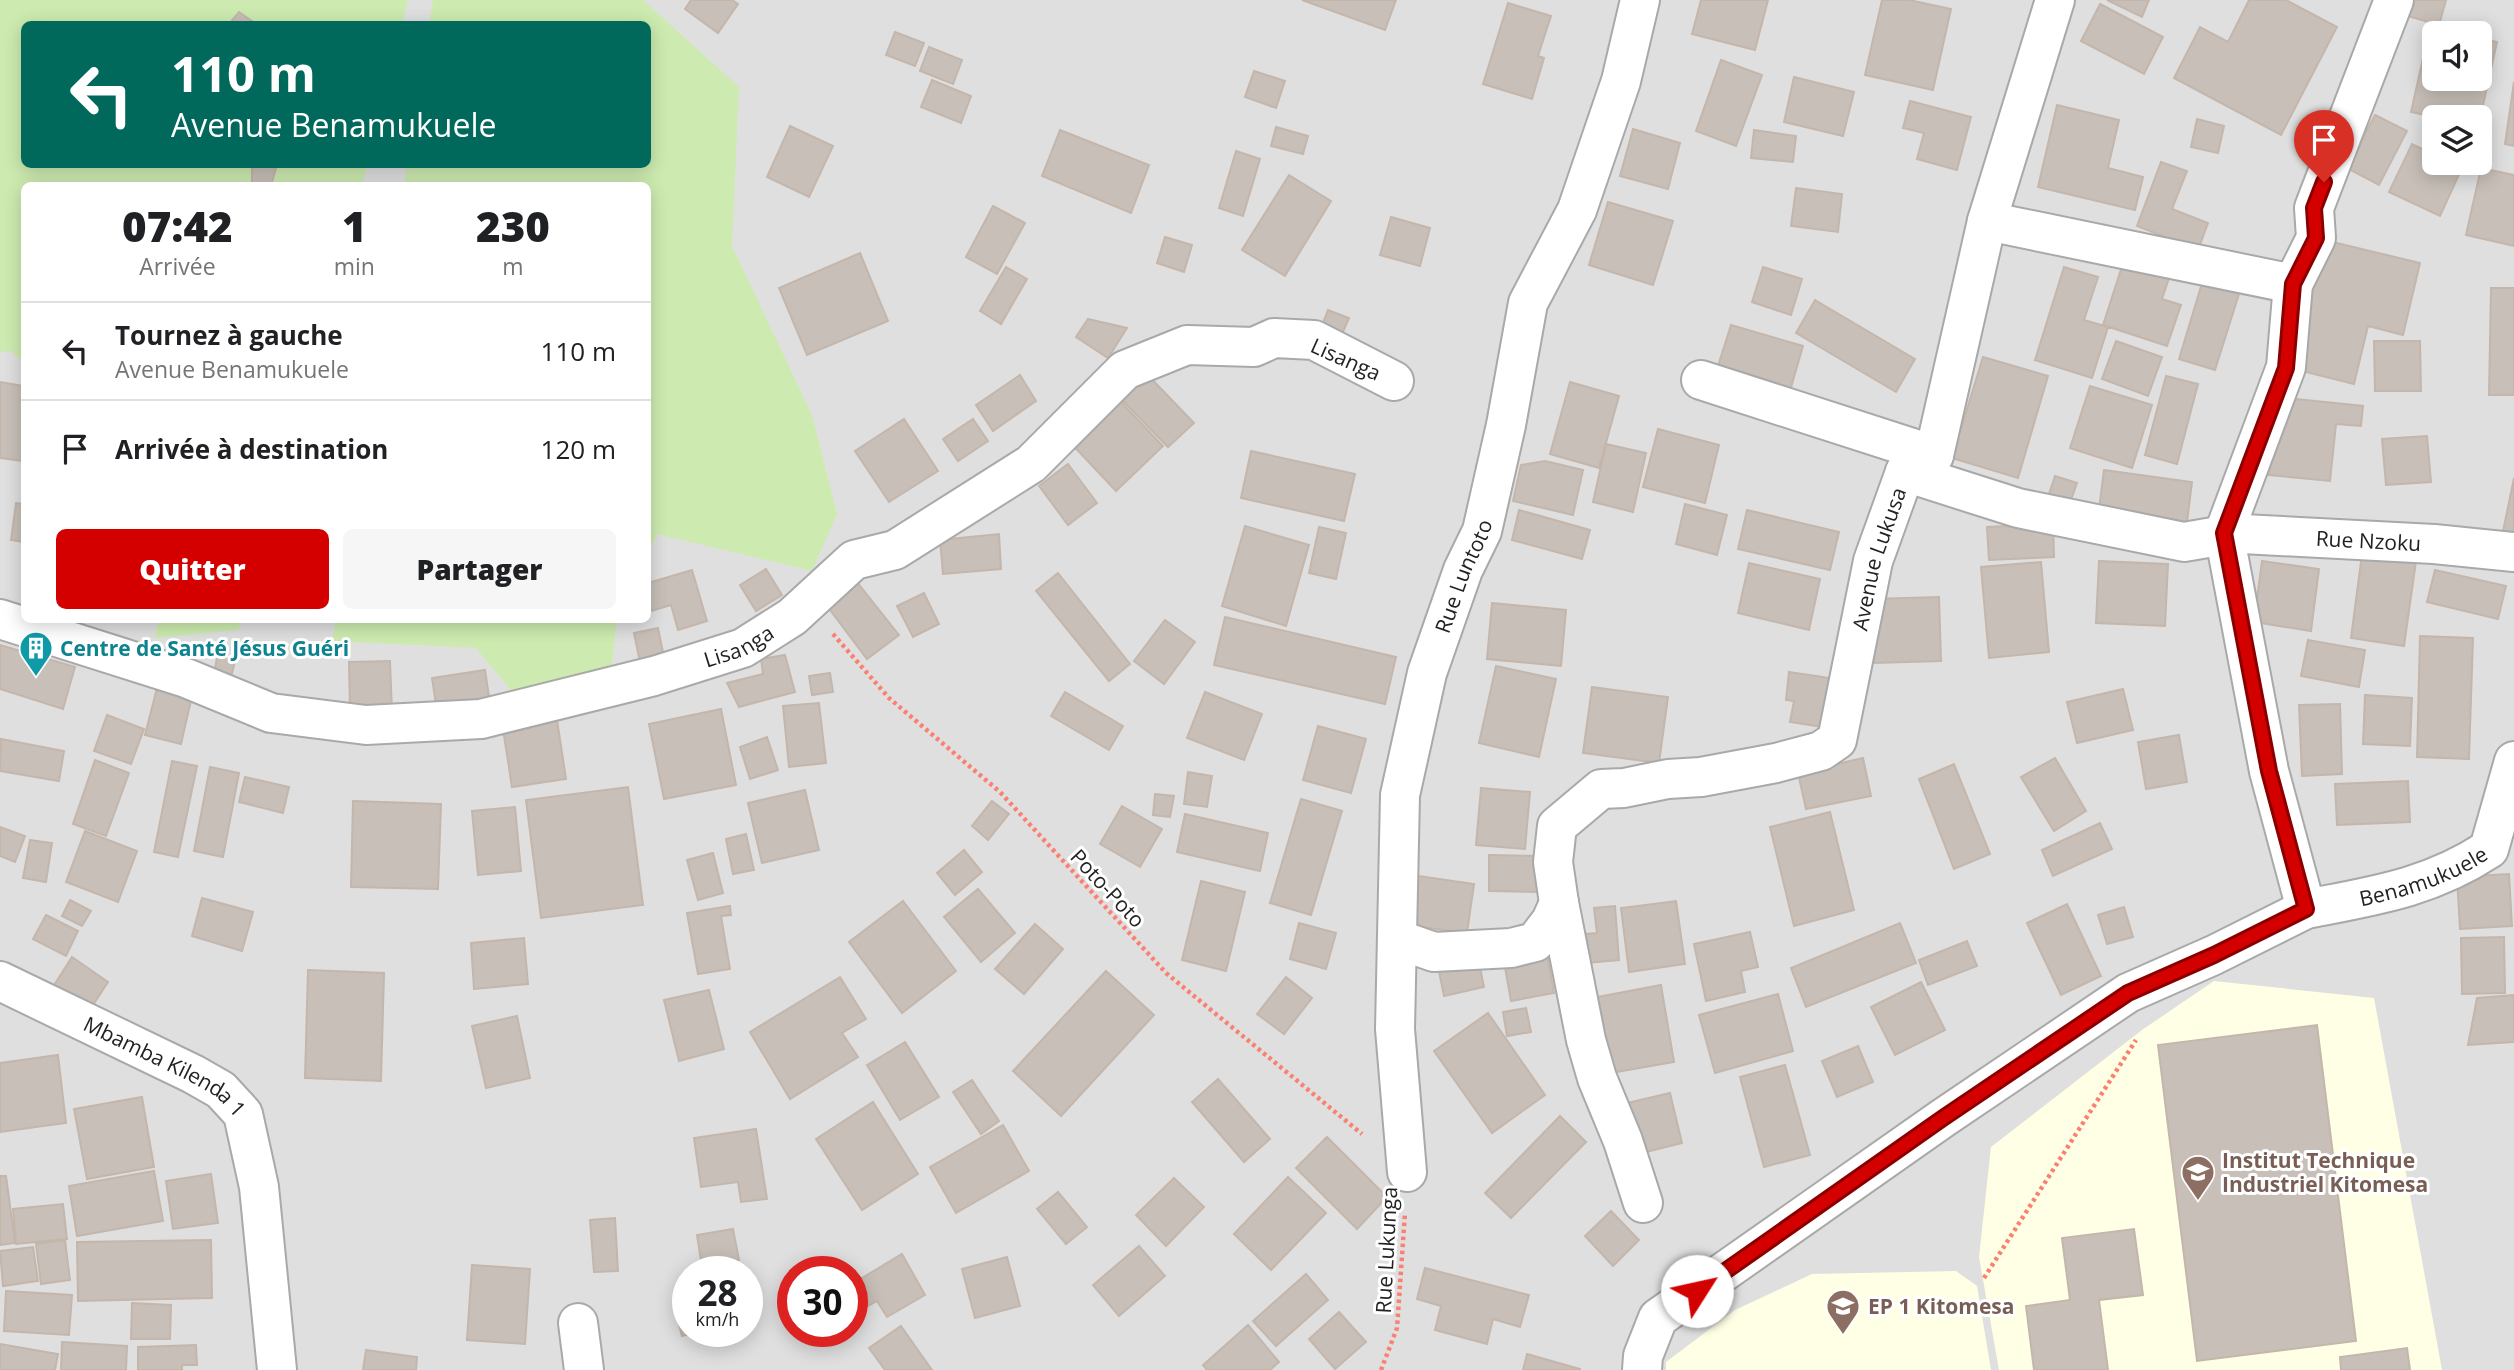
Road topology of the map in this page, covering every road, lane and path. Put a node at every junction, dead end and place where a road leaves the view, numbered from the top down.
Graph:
1 (1640, 0) edge
2 (2055, 0) edge
3 (2394, 0) edge
4 (1987, 221) junction
5 (2293, 284) junction
6 (1701, 380) dead end
7 (1394, 381) dead end
8 (1919, 464) junction
9 (2224, 533) junction
10 (2514, 552) edge
11 (807, 605) junction
12 (0, 619) edge
13 (2514, 761) edge
14 (1559, 902) junction
15 (2306, 909) junction
16 (1397, 939) junction
17 (0, 981) edge
18 (2128, 993) junction
19 (1407, 1172) junction
20 (1643, 1203) dead end
21 (1984, 1278) dead end
22 (578, 1323) dead end
23 (1642, 1363) edge
24 (277, 1370) edge
25 (584, 1370) edge
26 (1381, 1370) edge

1 - 16 street, Rue Luntoto
2 - 4 street, Avenue Lukusa
3 - 5 street
4 - 5 street
4 - 8 street, Avenue Lukusa
5 - 9 street
6 - 8 street, Rue Nzoku
7 - 11 street, Lisanga
8 - 9 street, Rue Nzoku
8 - 14 street, Avenue Lukusa
9 - 10 street, Rue Nzoku
9 - 15 street
11 - 12 street, Lisanga
11 - 19 path, Poto-Poto
13 - 15 street, Benamukuele
14 - 16 street
14 - 20 street
15 - 18 street, Benamukuele
16 - 19 street, Rue Luntoto
17 - 24 street, Mbamba Kilenda 1
18 - 21 path
18 - 23 street, Benamukuele
19 - 26 path, Rue Lukunga
22 - 25 street

